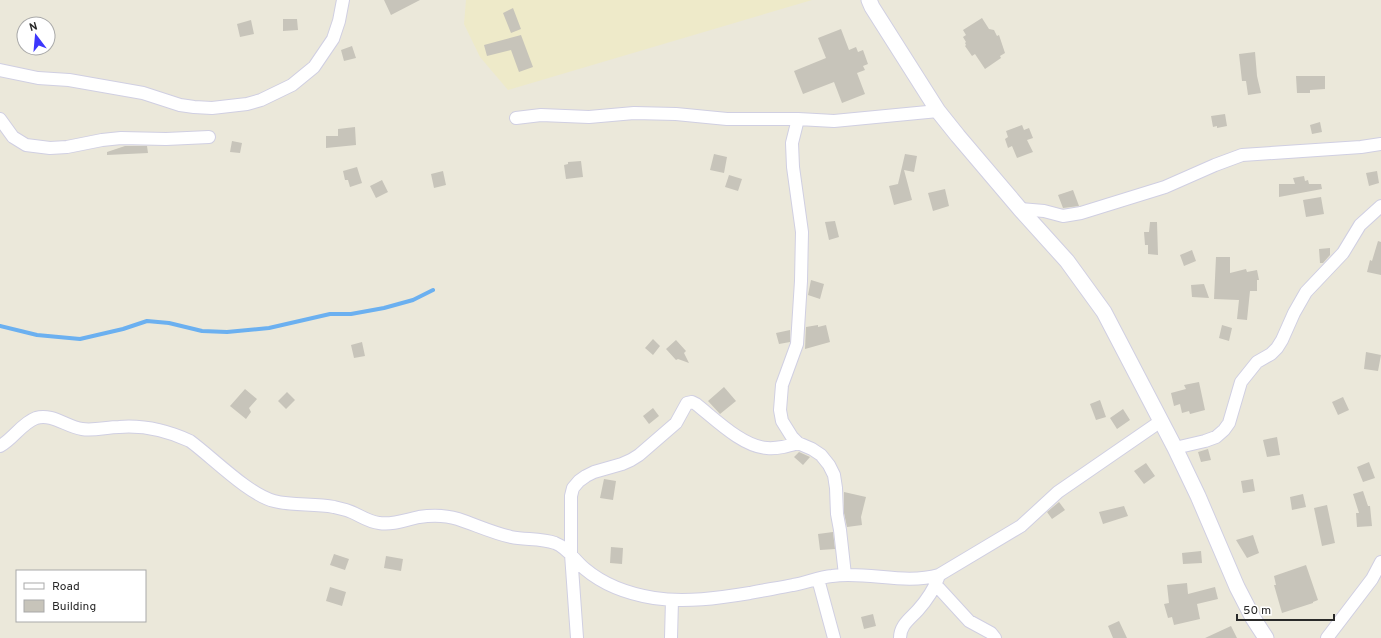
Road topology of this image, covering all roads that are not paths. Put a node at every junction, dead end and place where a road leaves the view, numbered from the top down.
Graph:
1 (343, 0) edge
2 (869, 0) edge
3 (0, 70) edge
4 (938, 111) junction
5 (516, 118) dead end
6 (0, 119) edge
7 (798, 119) junction
8 (209, 137) dead end
9 (1381, 144) edge
10 (1381, 206) edge
11 (1020, 209) junction
12 (1161, 421) junction
13 (798, 443) junction
14 (0, 446) edge
15 (1175, 448) junction
16 (571, 554) junction
17 (1381, 562) edge
18 (846, 575) junction
19 (818, 579) junction
20 (938, 580) junction
21 (672, 600) junction
22 (576, 638) edge
23 (671, 638) edge
24 (834, 638) edge
25 (900, 638) edge
26 (995, 638) edge
27 (1266, 638) edge
28 (1327, 638) edge

1 - 3 street
2 - 4 street
4 - 7 street
4 - 11 street
5 - 7 street
6 - 8 street
7 - 13 street
9 - 11 street
10 - 15 street
11 - 12 street
12 - 15 street
12 - 20 street
13 - 16 street
13 - 18 street
14 - 16 street
15 - 27 street
16 - 21 street
16 - 22 street
17 - 28 street
18 - 19 street
18 - 20 street
19 - 21 street
19 - 24 street
20 - 25 street
20 - 26 street
21 - 23 street

